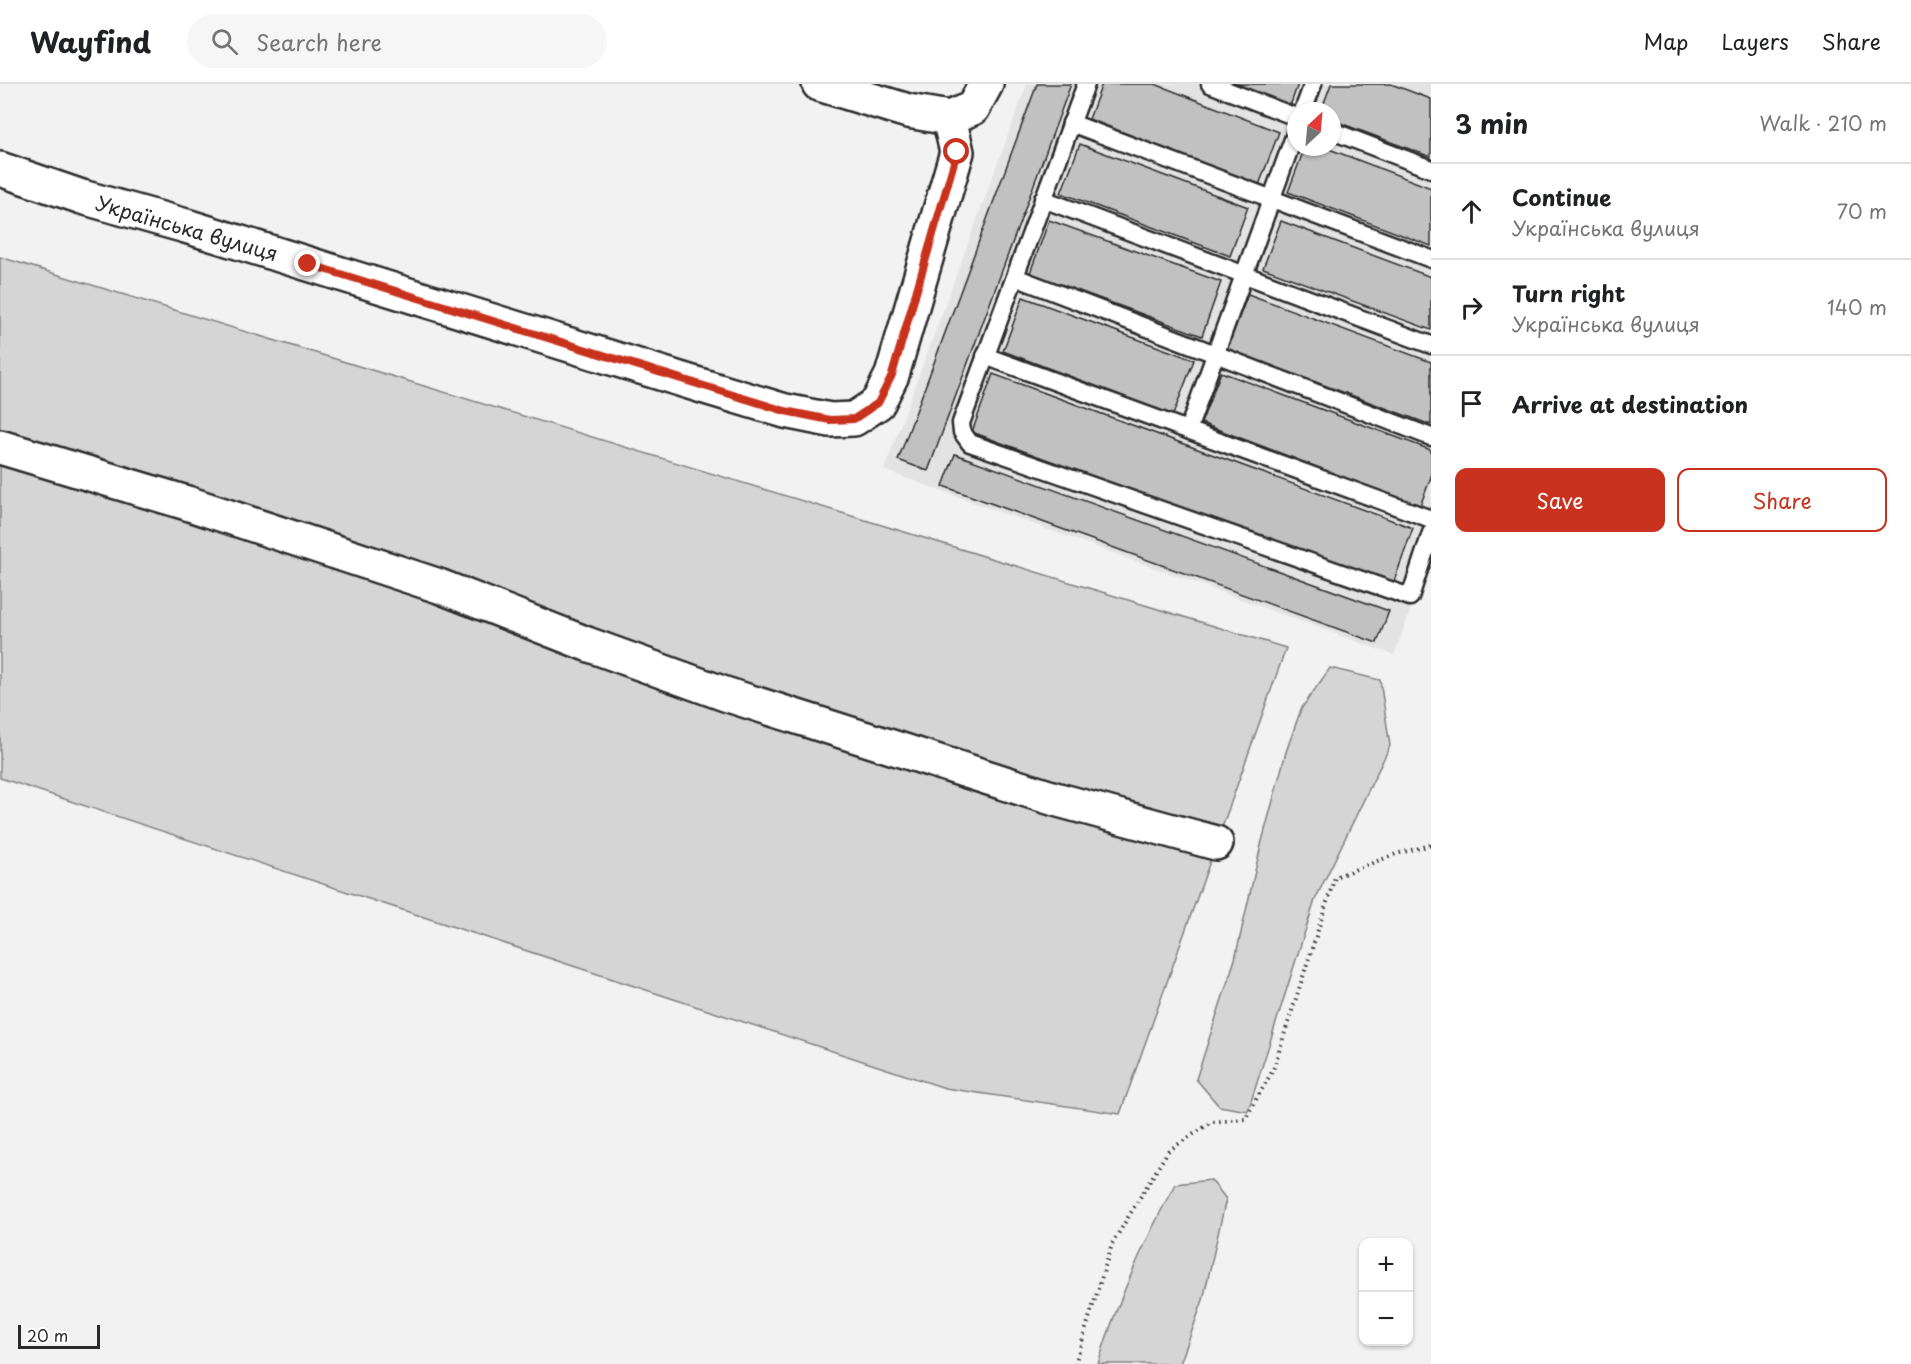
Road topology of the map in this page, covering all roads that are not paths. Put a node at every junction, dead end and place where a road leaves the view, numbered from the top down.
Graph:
1 (819, 84) edge
2 (986, 84) edge
3 (1086, 84) edge
4 (1210, 84) edge
5 (1313, 84) edge
6 (1306, 102) edge
7 (1287, 114) edge
8 (949, 118) junction
9 (1071, 123) junction
10 (1341, 134) edge
11 (1287, 155) edge
12 (0, 169) edge
13 (1431, 169) edge
14 (1043, 199) junction
15 (1271, 199) junction
16 (1431, 259) edge
17 (1244, 275) junction
18 (1015, 277) junction
19 (1431, 345) edge
20 (1215, 354) junction
21 (986, 356) junction
22 (1188, 430) junction
23 (1431, 437) edge
24 (0, 447) edge
25 (1431, 519) edge
26 (1431, 533) edge
27 (1216, 843) dead end

1 - 8 street
2 - 8 street
3 - 9 lane
4 - 7 lane
5 - 6 lane
8 - 12 street, Українська вулиця
9 - 14 lane
9 - 15 lane
10 - 13 lane
11 - 15 lane
14 - 17 lane
14 - 18 lane
15 - 16 lane
15 - 17 lane
17 - 19 lane
17 - 20 lane
18 - 20 lane
18 - 21 lane
20 - 22 lane
20 - 23 lane
21 - 22 lane
21 - 26 lane
22 - 25 lane
24 - 27 street

